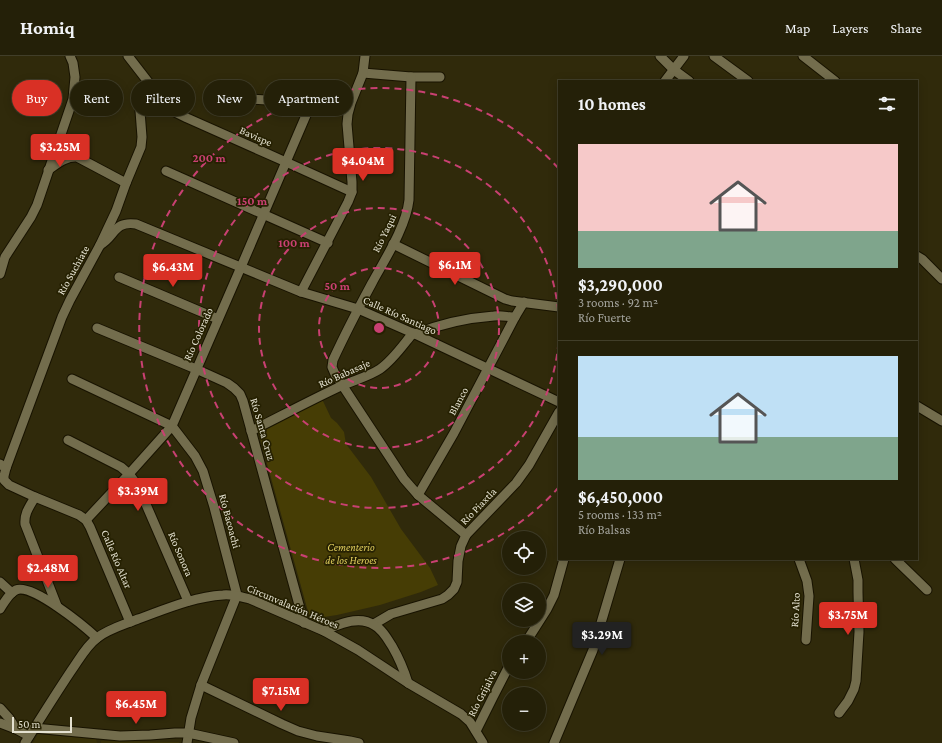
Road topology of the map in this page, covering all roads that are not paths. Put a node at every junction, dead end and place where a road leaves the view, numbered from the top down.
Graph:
1 (70, 56) edge
2 (128, 56) edge
3 (365, 56) edge
4 (660, 56) edge
5 (684, 56) edge
6 (714, 56) edge
7 (804, 56) edge
8 (674, 70) junction
9 (363, 73) junction
10 (412, 77) junction
11 (440, 77) dead end
12 (146, 80) edge
13 (666, 80) edge
14 (688, 80) edge
15 (747, 80) edge
16 (833, 80) edge
17 (256, 99) edge
18 (140, 116) edge
19 (183, 116) edge
20 (286, 162) junction
21 (48, 170) junction
22 (166, 171) dead end
23 (126, 183) junction
24 (352, 192) junction
25 (264, 214) junction
26 (328, 243) junction
27 (393, 244) junction
28 (100, 245) junction
29 (918, 257) edge
30 (241, 267) junction
31 (0, 274) edge
32 (119, 277) dead end
33 (942, 279) edge
34 (301, 292) junction
35 (524, 302) junction
36 (558, 307) edge
37 (358, 309) junction
38 (515, 317) junction
39 (218, 319) junction
40 (97, 328) dead end
41 (414, 334) junction
42 (489, 368) junction
43 (196, 369) junction
44 (72, 379) dead end
45 (342, 385) junction
46 (558, 402) edge
47 (918, 407) edge
48 (558, 414) edge
49 (942, 421) edge
50 (172, 426) junction
51 (251, 431) junction
52 (68, 440) dead end
53 (3, 466) edge
54 (130, 474) junction
55 (418, 495) junction
56 (35, 497) junction
57 (86, 520) junction
58 (466, 535) junction
59 (564, 560) edge
60 (620, 560) edge
61 (799, 560) edge
62 (854, 560) edge
63 (896, 560) edge
64 (0, 582) edge
65 (927, 590) dead end
66 (12, 593) junction
67 (237, 595) junction
68 (188, 601) junction
69 (57, 606) junction
70 (0, 609) edge
71 (130, 622) junction
72 (304, 623) junction
73 (374, 624) junction
74 (324, 631) junction
75 (530, 635) edge
76 (97, 638) junction
77 (806, 640) dead end
78 (502, 679) edge
79 (408, 682) junction
80 (201, 685) junction
81 (0, 708) edge
82 (839, 714) dead end
83 (0, 723) edge
84 (16, 729) junction
85 (476, 731) junction
86 (188, 733) junction
87 (29, 736) edge
88 (315, 740) edge
89 (187, 743) edge
90 (234, 743) edge
91 (360, 743) edge
92 (484, 743) edge
93 (554, 743) edge

1 - 21 street
2 - 12 street, Bavispe
3 - 9 street
4 - 8 street
5 - 8 street
6 - 15 street
7 - 16 street
8 - 13 street
8 - 14 street
9 - 10 street
9 - 24 street
10 - 11 street
10 - 27 street, Río Yaqui
17 - 20 street, Río Colorado
18 - 23 street, Río Suchiate
19 - 20 street, Bavispe
20 - 24 street, Bavispe
20 - 25 street, Río Colorado
21 - 23 street
21 - 31 street
22 - 25 street
23 - 28 street, Río Suchiate
24 - 26 street
25 - 26 street
25 - 30 street, Río Colorado
26 - 34 street
27 - 35 street
27 - 37 street, Río Yaqui
28 - 30 street, Calle Río Santiago
28 - 53 street, Río Suchiate
29 - 33 street
30 - 34 street, Calle Río Santiago
30 - 39 street, Río Colorado
32 - 39 street
34 - 37 street, Calle Río Santiago
35 - 36 street
35 - 38 street, Blanco
37 - 41 street, Calle Río Santiago
37 - 45 street, Río Yaqui
38 - 41 street
38 - 42 street, Blanco
39 - 43 street, Río Colorado
40 - 43 street, Río Santa Cruz
41 - 42 street, Calle Río Santiago
41 - 45 street, Río Babasaje
42 - 46 street, Calle Río Santiago
42 - 55 street, Blanco
43 - 50 street, Río Colorado
43 - 51 street, Río Santa Cruz
44 - 50 street, Río Bacoachi
45 - 51 street, Río Babasaje
45 - 55 street, Río Yaqui
47 - 49 street
48 - 58 street, Río Piaxtla
50 - 54 street, Río Colorado
50 - 67 street, Río Bacoachi
51 - 72 street, Río Santa Cruz
52 - 54 street, Río Sonora
53 - 56 street
54 - 57 street, Río Colorado
54 - 68 street, Río Sonora
55 - 58 street, Río Yaqui
56 - 57 street
56 - 69 street
57 - 71 street, Calle Río Altar
58 - 73 street, Río Piaxtla
59 - 75 street
60 - 93 street
61 - 77 street, Río Alto
62 - 82 street
63 - 65 street
64 - 66 street
66 - 69 street
66 - 70 street
67 - 68 street, Circunvalación Héroes
67 - 72 street, Circunvalación Héroes
67 - 80 street
68 - 71 street, Circunvalación Héroes
69 - 76 street
71 - 76 street, Circunvalación Héroes
72 - 74 street, Circunvalación Héroes
73 - 74 street
73 - 79 street
74 - 79 street, Circunvalación Héroes
76 - 87 street, Circunvalación Héroes
78 - 85 street, Río Grijalva
79 - 85 street, Circunvalación Héroes
80 - 86 street
80 - 88 street
81 - 84 street
83 - 84 street
84 - 87 street
85 - 92 street, Circunvalación Héroes
86 - 87 street
86 - 89 street
86 - 90 street
88 - 91 street

